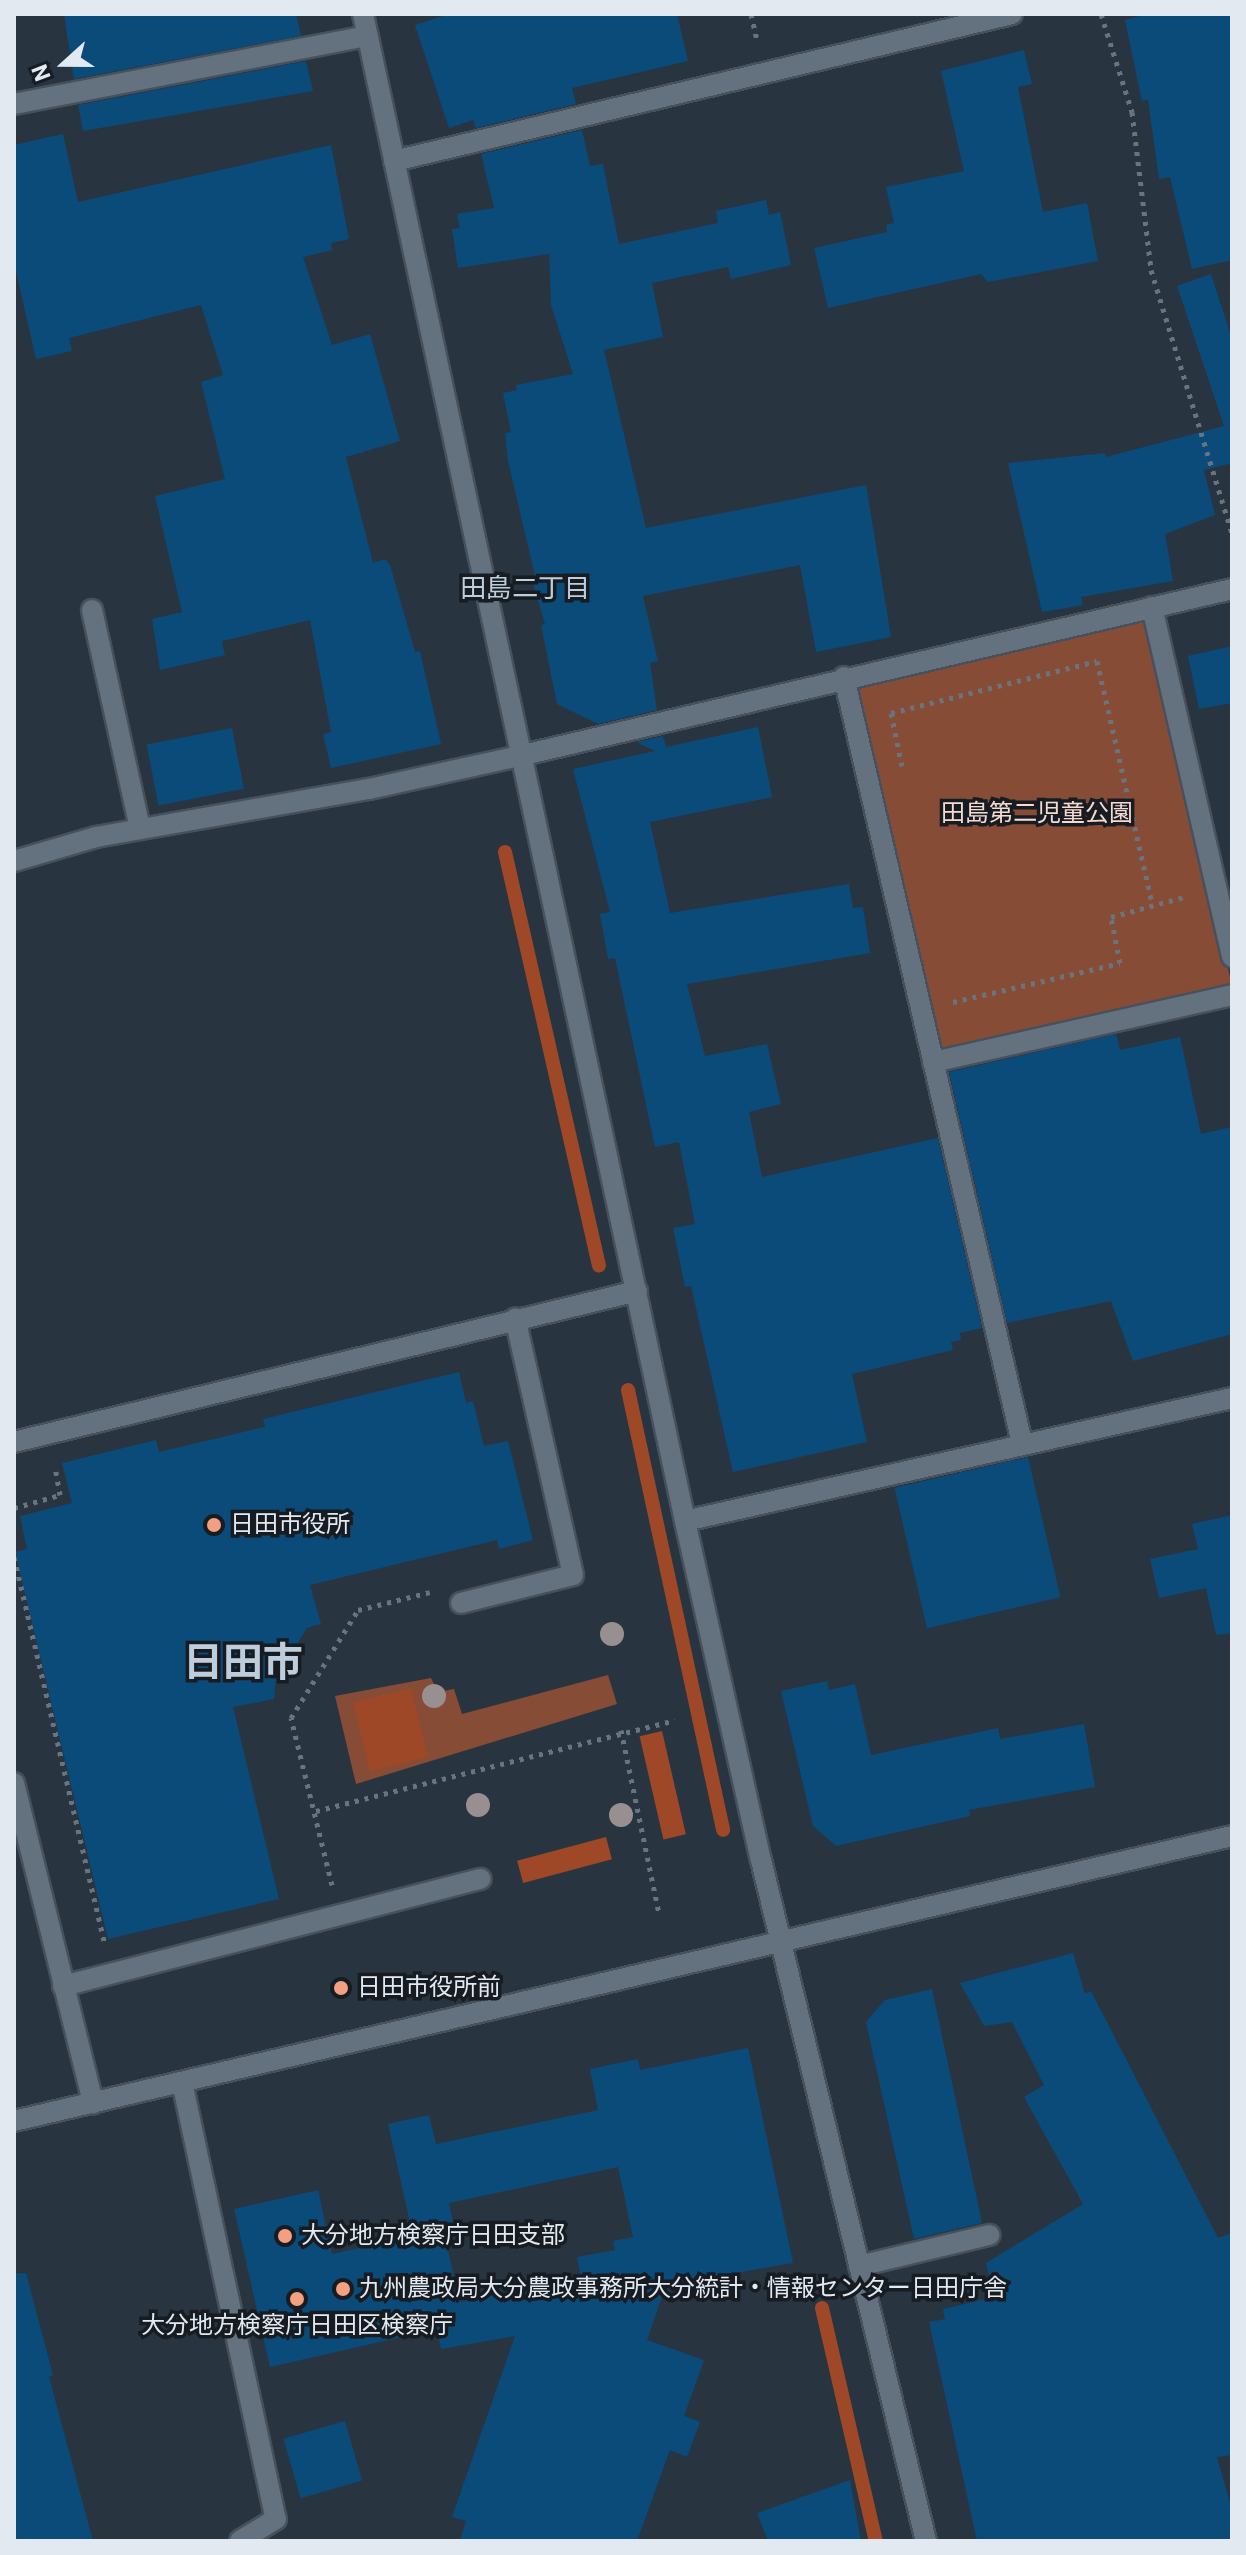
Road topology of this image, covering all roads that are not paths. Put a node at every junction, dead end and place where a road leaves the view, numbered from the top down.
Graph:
1 (363, 14) edge
2 (1012, 14) edge
3 (368, 36) junction
4 (14, 104) edge
5 (394, 161) junction
6 (1232, 589) edge
7 (1152, 607) junction
8 (92, 610) dead end
9 (844, 677) junction
10 (519, 756) junction
11 (140, 829) junction
12 (14, 861) edge
13 (1232, 957) edge
14 (1232, 995) edge
15 (933, 1062) junction
16 (637, 1291) junction
17 (515, 1318) junction
18 (1232, 1398) edge
19 (14, 1442) edge
20 (1022, 1443) junction
21 (685, 1521) junction
22 (461, 1603) dead end
23 (14, 1783) edge
24 (1232, 1836) edge
25 (481, 1879) dead end
26 (782, 1943) junction
27 (63, 1986) junction
28 (182, 2082) junction
29 (93, 2103) junction
30 (14, 2121) edge
31 (989, 2235) dead end
32 (859, 2266) junction
33 (240, 2541) edge
34 (926, 2541) edge

1 - 3 street
2 - 5 street
3 - 4 street
3 - 5 street
5 - 10 street
6 - 7 street
7 - 9 street
7 - 13 street
8 - 11 street
9 - 10 street
9 - 15 street
10 - 11 street
10 - 16 street
11 - 12 street
14 - 15 street
15 - 20 street
16 - 17 street
16 - 21 street
17 - 19 street
17 - 22 street
18 - 20 street
20 - 21 street
21 - 26 street
23 - 27 street
24 - 26 street
25 - 27 street
26 - 28 street
26 - 32 street
27 - 29 street
28 - 29 street
28 - 33 street
29 - 30 street
31 - 32 street
32 - 34 street

